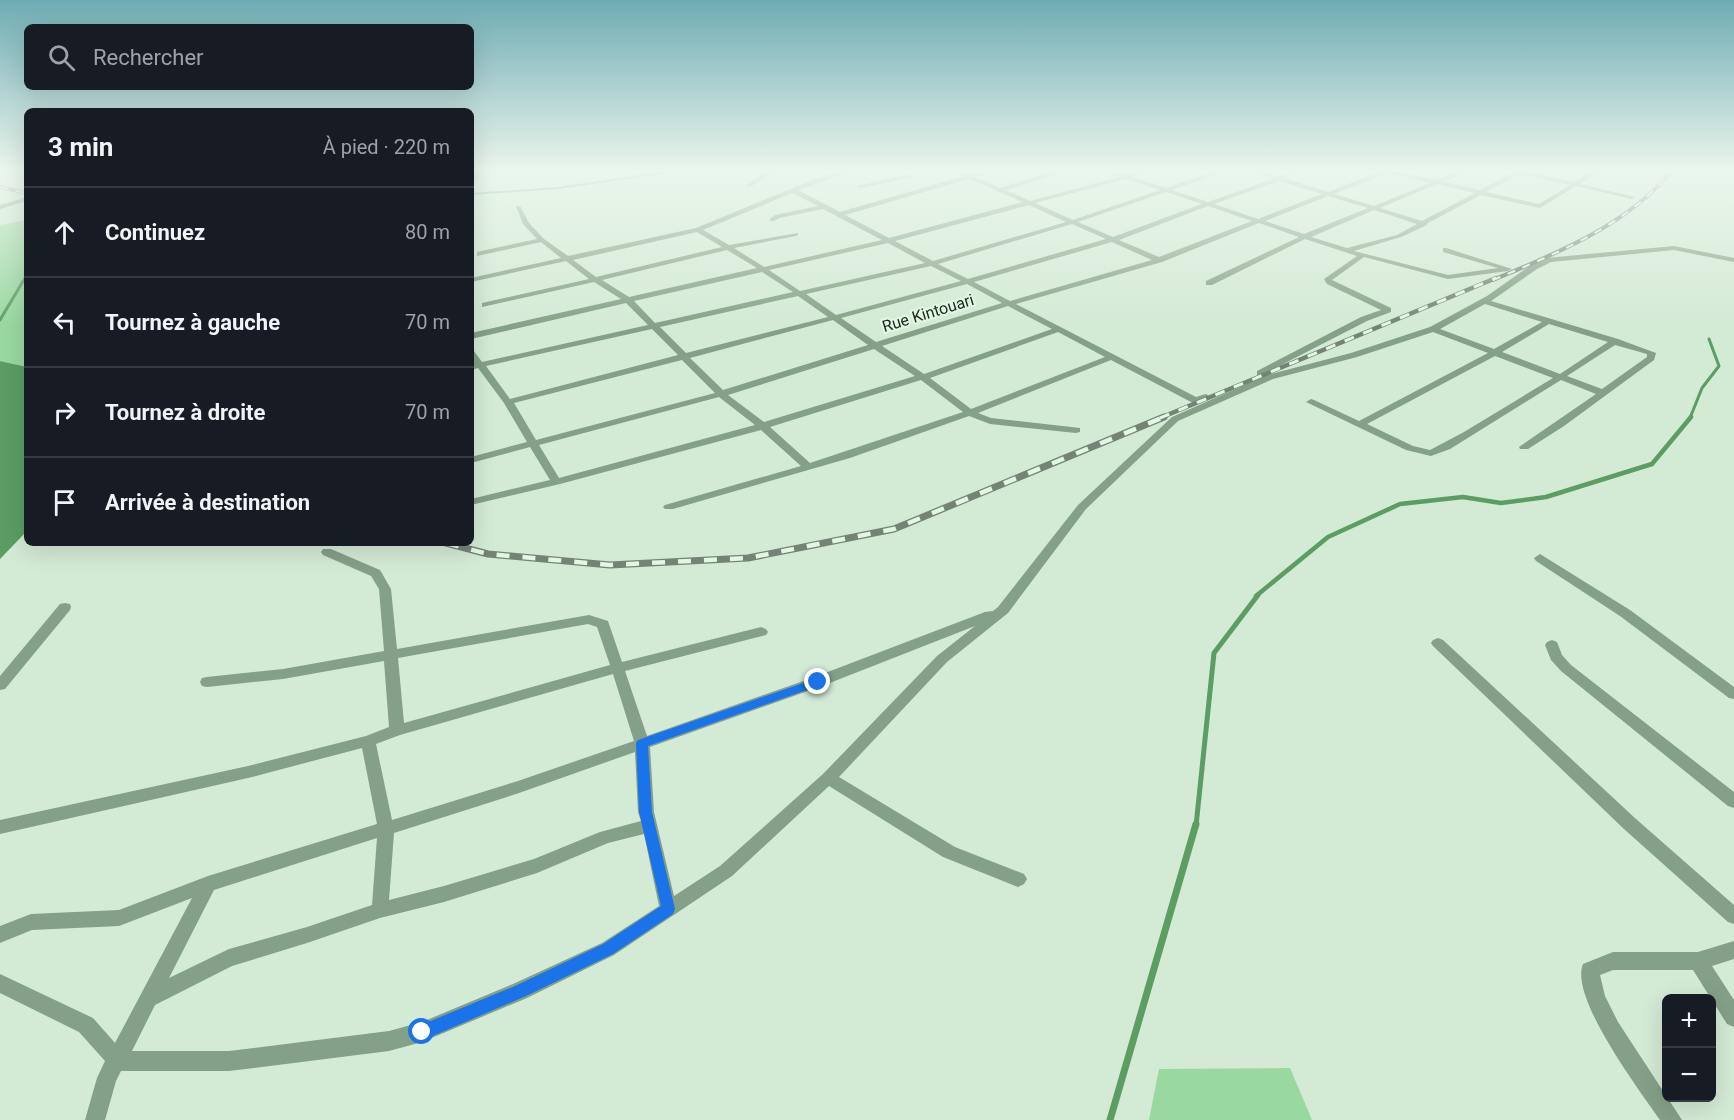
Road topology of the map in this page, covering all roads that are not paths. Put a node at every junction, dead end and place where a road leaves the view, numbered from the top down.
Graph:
1 (526, 223) edge
2 (717, 223) edge
3 (854, 223) edge
4 (955, 223) edge
5 (1068, 223) edge
6 (1075, 223) edge
7 (1157, 223) edge
8 (1253, 223) edge
9 (1265, 223) edge
10 (1338, 223) edge
11 (1425, 224) edge
12 (698, 230) junction
13 (796, 234) dead end
14 (1304, 237) junction
15 (542, 240) junction
16 (1111, 240) junction
17 (886, 241) junction
18 (728, 247) junction
19 (1446, 250) dead end
20 (1347, 251) junction
21 (480, 254) dead end
22 (1364, 254) junction
23 (564, 258) junction
24 (1159, 260) junction
25 (1734, 260) edge
26 (929, 264) junction
27 (765, 270) junction
28 (474, 279) edge
29 (594, 279) junction
30 (968, 282) junction
31 (1209, 283) dead end
32 (799, 292) junction
33 (628, 300) junction
34 (1483, 301) junction
35 (1010, 303) junction
36 (485, 305) dead end
37 (834, 316) junction
38 (1547, 322) junction
39 (655, 327) junction
40 (1060, 329) junction
41 (1433, 329) junction
42 (474, 335) edge
43 (1615, 341) junction
44 (874, 346) junction
45 (1495, 352) junction
46 (685, 355) junction
47 (1112, 357) junction
48 (476, 366) edge
49 (922, 376) junction
50 (1558, 377) junction
51 (1603, 393) junction
52 (721, 394) junction
53 (508, 402) junction
54 (1311, 402) dead end
55 (970, 412) junction
56 (1360, 423) junction
57 (763, 426) junction
58 (1076, 430) dead end
59 (531, 443) junction
60 (1524, 447) dead end
61 (474, 459) edge
62 (808, 467) junction
63 (556, 482) junction
64 (474, 501) edge
65 (669, 507) dead end
66 (327, 552) dead end
67 (1540, 558) dead end
68 (65, 607) dead end
69 (1003, 610) junction
70 (761, 632) dead end
71 (1438, 643) dead end
72 (1552, 645) dead end
73 (391, 654) junction
74 (618, 668) junction
75 (207, 682) dead end
76 (0, 685) edge
77 (1734, 694) edge
78 (397, 730) junction
79 (368, 741) junction
80 (642, 743) junction
81 (828, 778) junction
82 (1734, 801) edge
83 (650, 826) junction
84 (0, 827) edge
85 (386, 829) junction
86 (1018, 879) dead end
87 (208, 884) junction
88 (668, 909) junction
89 (380, 910) junction
90 (1734, 916) edge
91 (0, 935) edge
92 (1734, 950) edge
93 (1698, 961) junction
94 (0, 983) edge
95 (147, 999) junction
96 (1734, 1017) edge
97 (118, 1061) junction
98 (96, 1120) edge
99 (1672, 1120) edge

1 - 15 street
2 - 12 street
3 - 17 street
4 - 17 street
5 - 26 street
6 - 16 street
7 - 16 street
8 - 24 street, Rue Kintouari
9 - 14 street
10 - 14 street
11 - 20 street
12 - 18 street
12 - 23 street
13 - 18 street
14 - 20 street
14 - 31 street
15 - 21 street
15 - 23 street
16 - 24 street
16 - 30 street
17 - 26 street
17 - 27 street
18 - 27 street
18 - 29 street
19 - 22 street
20 - 22 street
22 - 47 street
23 - 28 street
23 - 29 street
24 - 35 street, Rue Kintouari
25 - 34 street
26 - 30 street
26 - 32 street
27 - 32 street
27 - 33 street
29 - 33 street
29 - 36 street
30 - 35 street
30 - 37 street
32 - 37 street
32 - 39 street
33 - 39 street
33 - 42 street
34 - 38 street
34 - 41 street
35 - 40 street
35 - 44 street, Rue Kintouari
37 - 44 street
37 - 46 street
38 - 43 street
38 - 45 street
39 - 46 street
39 - 48 street
40 - 47 street
40 - 49 street
41 - 45 street
41 - 69 street
43 - 50 street
43 - 51 street
44 - 49 street
44 - 52 street, Rue Kintouari
45 - 50 street
45 - 56 street
46 - 52 street
46 - 53 street
47 - 55 street
48 - 53 street
49 - 55 street
49 - 57 street
50 - 51 street
50 - 56 street
51 - 60 street
52 - 57 street
52 - 59 street, Rue Kintouari
53 - 59 street
54 - 56 street
55 - 58 street
55 - 62 street
57 - 62 street
57 - 63 street
59 - 61 street, Rue Kintouari
59 - 63 street
62 - 65 street
63 - 64 street
66 - 73 street
67 - 77 street
68 - 76 street
69 - 80 street
69 - 81 street
70 - 74 street
71 - 90 street
72 - 82 street
73 - 74 street
73 - 75 street
73 - 78 street
74 - 78 street
74 - 80 street
78 - 79 street
79 - 84 street
79 - 85 street
80 - 83 street
80 - 85 street
81 - 86 street
81 - 88 street
83 - 88 street
83 - 89 street
85 - 87 street
85 - 89 street
87 - 91 street
87 - 95 street
88 - 97 street
89 - 95 street
92 - 93 street
93 - 96 street
93 - 99 street
94 - 97 street
95 - 97 street
97 - 98 street

